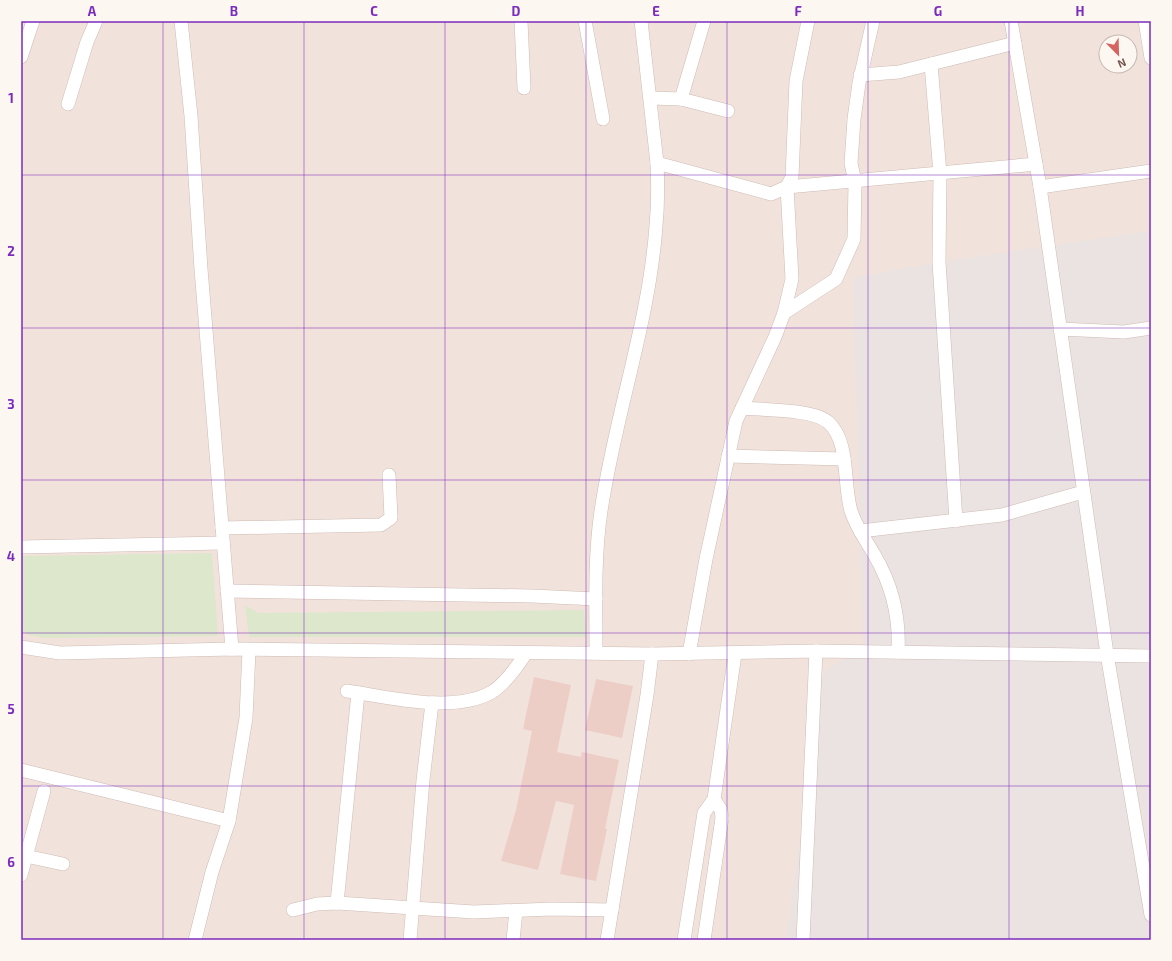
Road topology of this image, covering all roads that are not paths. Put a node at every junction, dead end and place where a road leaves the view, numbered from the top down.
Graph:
1 (33, 21) edge
2 (96, 21) edge
3 (181, 21) edge
4 (521, 21) edge
5 (585, 21) edge
6 (641, 21) edge
7 (704, 21) edge
8 (808, 21) edge
9 (873, 21) edge
10 (1012, 21) edge
11 (1145, 21) edge
12 (1015, 43) junction
13 (21, 57) edge
14 (1151, 58) edge
15 (931, 64) junction
16 (860, 75) junction
17 (524, 88) dead end
18 (651, 98) junction
19 (681, 99) junction
20 (68, 104) dead end
21 (728, 111) dead end
22 (603, 119) dead end
23 (657, 163) junction
24 (1036, 164) junction
25 (1151, 171) edge
26 (940, 174) junction
27 (855, 182) junction
28 (787, 187) junction
29 (1040, 187) junction
30 (784, 313) junction
31 (1151, 328) edge
32 (1060, 329) junction
33 (742, 408) junction
34 (728, 456) junction
35 (844, 459) junction
36 (389, 475) dead end
37 (1083, 492) junction
38 (956, 521) junction
39 (222, 528) junction
40 (860, 531) junction
41 (223, 543) junction
42 (21, 547) edge
43 (227, 591) junction
44 (596, 599) junction
45 (21, 647) edge
46 (232, 650) junction
47 (249, 650) junction
48 (816, 651) junction
49 (898, 652) junction
50 (526, 653) junction
51 (596, 653) junction
52 (652, 654) junction
53 (690, 654) junction
54 (735, 654) junction
55 (1107, 654) junction
56 (1151, 656) edge
57 (432, 703) junction
58 (21, 770) edge
59 (44, 791) dead end
60 (714, 799) junction
61 (229, 822) junction
62 (24, 855) edge
63 (63, 864) dead end
64 (21, 875) edge
65 (1148, 883) edge
66 (337, 903) junction
67 (412, 909) junction
68 (293, 910) dead end
69 (516, 910) junction
70 (612, 910) junction
71 (1151, 916) edge
72 (195, 940) edge
73 (410, 940) edge
74 (513, 940) edge
75 (608, 940) edge
76 (684, 940) edge
77 (704, 940) edge
78 (803, 940) edge

1 - 13 street
2 - 20 street
3 - 39 street
4 - 17 street
5 - 22 street
6 - 18 street
7 - 19 street
8 - 28 street
9 - 16 street
10 - 12 street
11 - 14 street
12 - 15 street
12 - 24 street
15 - 16 street
15 - 26 street
16 - 27 street
18 - 19 street
18 - 23 street
19 - 21 street
23 - 28 street
23 - 44 street
24 - 26 street
24 - 29 street
25 - 29 street
26 - 27 street
26 - 38 street
27 - 28 street
27 - 30 street
28 - 30 street
29 - 32 street
30 - 33 street
31 - 32 street
32 - 37 street
33 - 34 street
33 - 35 street
34 - 35 street
34 - 53 street
35 - 40 street
36 - 39 street
37 - 38 street
37 - 55 street
38 - 40 street
39 - 41 street
40 - 49 street
41 - 42 street
41 - 43 street
43 - 44 street
43 - 46 street
44 - 51 street
45 - 46 street
46 - 47 street
47 - 50 street
47 - 61 street
48 - 49 street
48 - 54 street
48 - 78 street
49 - 55 street
50 - 51 street
50 - 57 street
51 - 52 street
52 - 53 street
52 - 70 street
53 - 54 street
54 - 60 street
55 - 56 street
55 - 65 street
57 - 66 street
57 - 67 street
58 - 61 street
59 - 62 street
60 - 76 street
60 - 77 street
61 - 72 street
62 - 63 street
62 - 64 street
65 - 71 street
66 - 67 street
66 - 68 street
67 - 69 street
67 - 73 street
69 - 70 street
69 - 74 street
70 - 75 street

